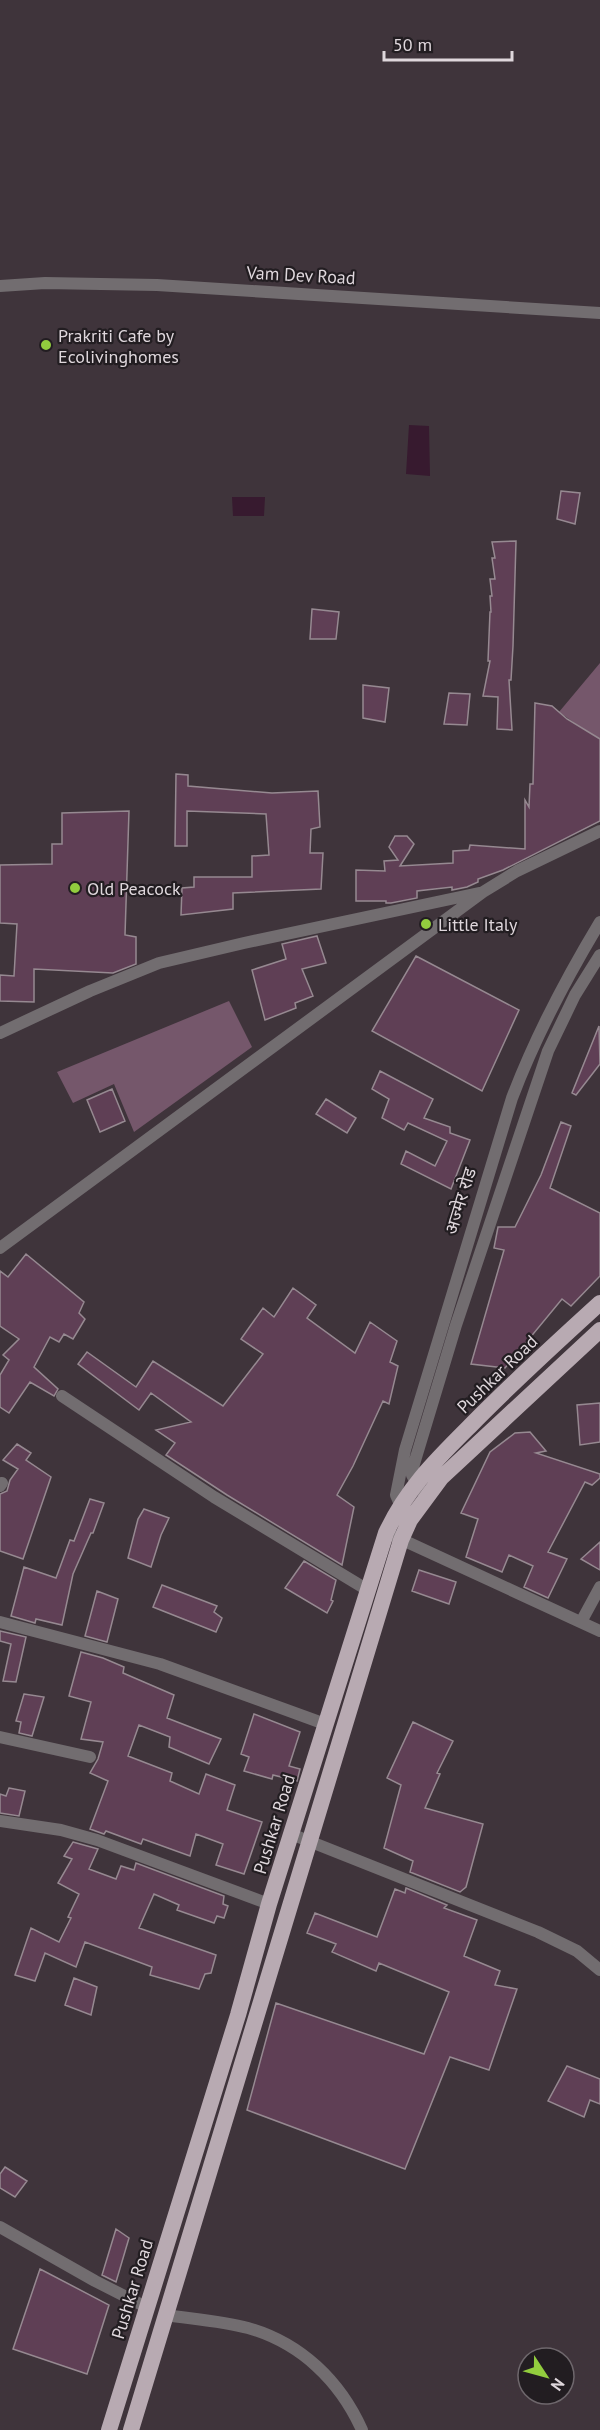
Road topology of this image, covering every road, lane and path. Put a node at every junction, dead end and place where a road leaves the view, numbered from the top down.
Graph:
1 (0, 286) edge
2 (600, 313) edge
3 (600, 831) edge
4 (483, 892) junction
5 (600, 922) edge
6 (600, 955) edge
7 (0, 1033) edge
8 (532, 1045) junction
9 (548, 1051) junction
10 (0, 1248) edge
11 (600, 1303) edge
12 (600, 1330) edge
13 (63, 1396) dead end
14 (420, 1490) junction
15 (399, 1506) junction
16 (410, 1520) junction
17 (393, 1536) junction
18 (600, 1587) edge
19 (366, 1589) junction
20 (0, 1622) edge
21 (581, 1622) junction
22 (600, 1631) edge
23 (325, 1724) junction
24 (0, 1737) edge
25 (90, 1757) dead end
26 (0, 1821) edge
27 (291, 1834) junction
28 (311, 1842) junction
29 (269, 1904) junction
30 (600, 1970) edge
31 (0, 2227) edge
32 (146, 2307) junction
33 (166, 2315) junction
34 (109, 2430) edge
35 (131, 2430) edge
36 (362, 2430) edge

1 - 2 street, Vam Dev Road
3 - 4 street
4 - 7 street
4 - 10 street
5 - 8 street, अज्मेर रोड
6 - 9 street, अज्मेर रोड
8 - 9 street
8 - 15 street, अज्मेर रोड
9 - 14 street, अज्मेर रोड
11 - 14 highway, Pushkar Road
12 - 14 highway, Pushkar Road
13 - 19 street
14 - 15 highway, Pushkar Road
14 - 16 highway, Pushkar Road
15 - 16 street
15 - 17 highway, Pushkar Road
16 - 17 highway, Pushkar Road
17 - 19 highway, Pushkar Road
17 - 21 street
17 - 28 highway, Pushkar Road
18 - 21 street
19 - 23 highway, Pushkar Road
20 - 23 street
21 - 22 street
23 - 27 highway, Pushkar Road
24 - 25 street
26 - 29 street
27 - 28 street
27 - 29 highway, Pushkar Road
28 - 30 street
28 - 33 highway, Pushkar Road
29 - 32 highway, Pushkar Road
31 - 32 street
32 - 34 highway, Pushkar Road
33 - 35 highway, Pushkar Road
33 - 36 street

